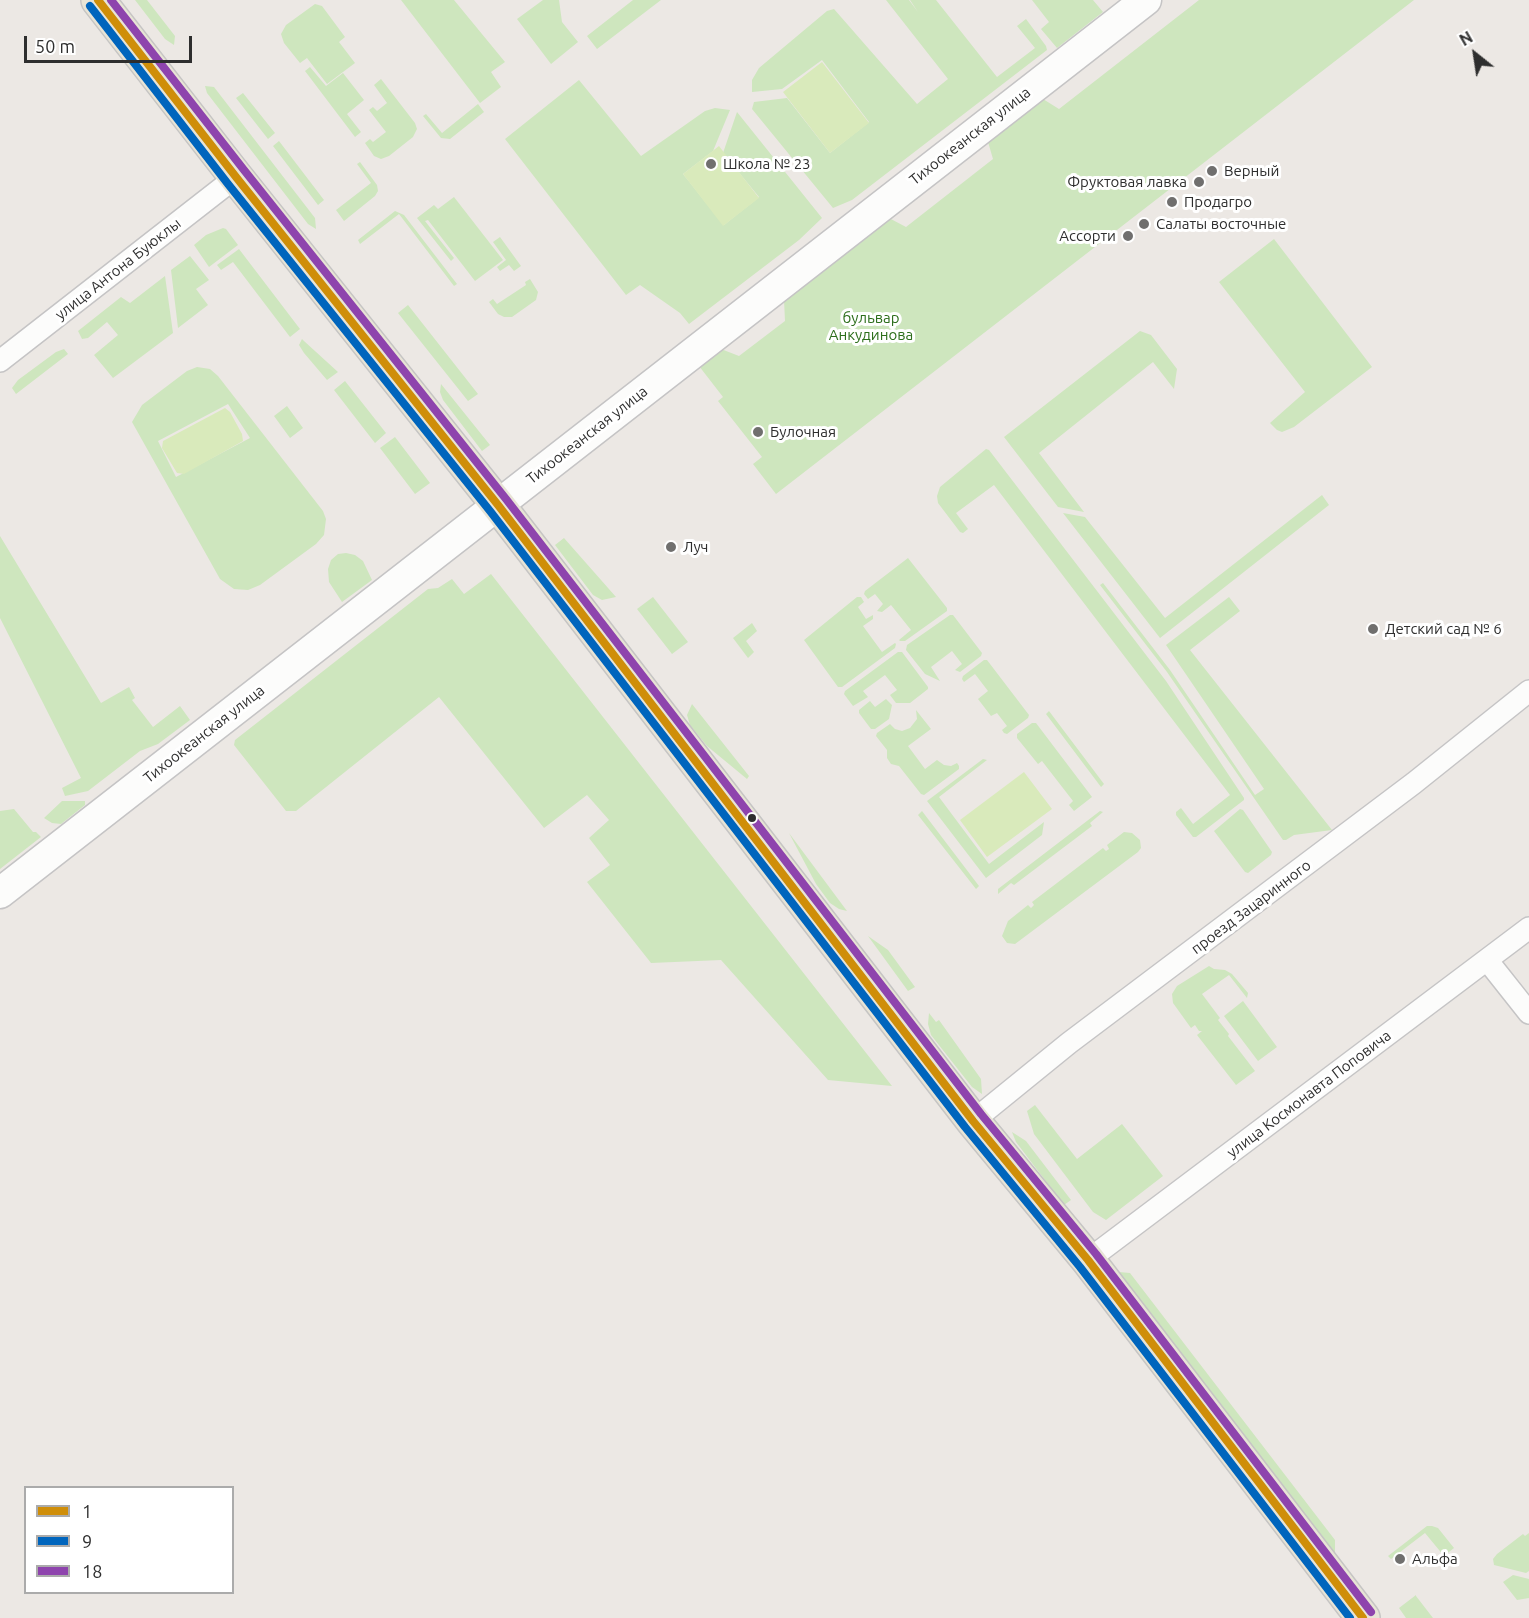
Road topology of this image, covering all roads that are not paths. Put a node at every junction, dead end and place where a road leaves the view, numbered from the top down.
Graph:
1 (98, 0) edge
2 (1146, 0) edge
3 (236, 177) junction
4 (0, 361) edge
5 (498, 505) junction
6 (1529, 691) edge
7 (0, 893) edge
8 (1529, 928) edge
9 (1487, 960) junction
10 (1529, 1013) edge
11 (973, 1121) junction
12 (1088, 1260) junction
13 (1363, 1618) edge

1 - 3 main road
2 - 5 street, Тихоокеанская улица
3 - 4 street, улица Антона Буюклы
3 - 5 main road
5 - 7 street, Тихоокеанская улица
5 - 11 main road
6 - 11 street, проезд Зацаринного
8 - 9 street, улица Космонавта Поповича
9 - 10 street
9 - 12 street, улица Космонавта Поповича
11 - 12 main road
12 - 13 main road

